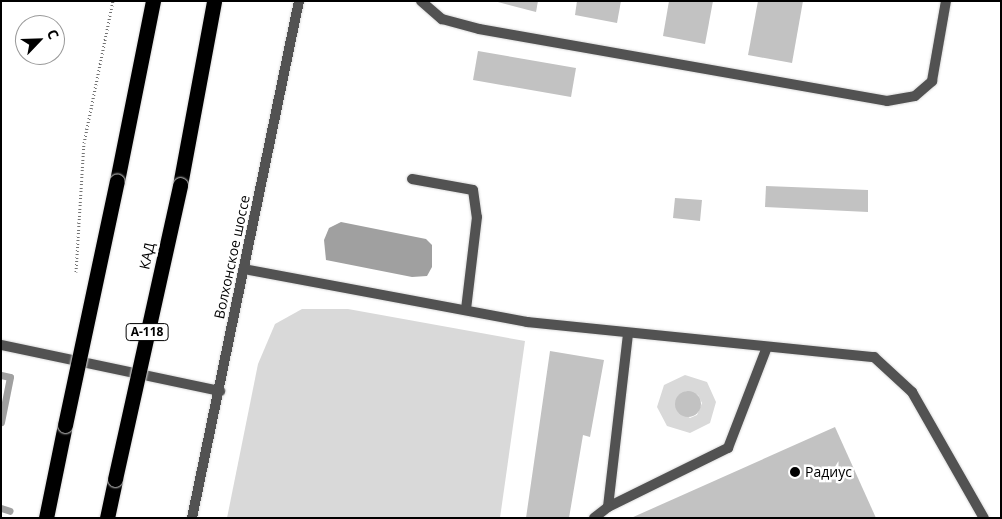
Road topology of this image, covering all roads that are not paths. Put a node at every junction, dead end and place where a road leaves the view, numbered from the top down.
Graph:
1 (152, 1) edge
2 (214, 1) edge
3 (299, 1) edge
4 (421, 1) edge
5 (946, 1) edge
6 (412, 179) dead end
7 (244, 269) junction
8 (466, 309) junction
9 (628, 334) junction
10 (1, 345) edge
11 (767, 347) junction
12 (220, 391) junction
13 (608, 507) junction
14 (46, 518) edge
15 (107, 518) edge
16 (192, 518) edge
17 (594, 518) edge
18 (984, 518) edge

1 - 14 highway, bridge
2 - 15 highway, КАД / А-118, bridge
3 - 7 street, Волхонское шоссе
4 - 5 street
6 - 8 street
7 - 8 street
7 - 12 street, Волхонское шоссе
8 - 9 street
9 - 11 street
9 - 13 street
10 - 12 street
11 - 13 street
11 - 18 street
12 - 16 street, Волхонское шоссе
13 - 17 street

